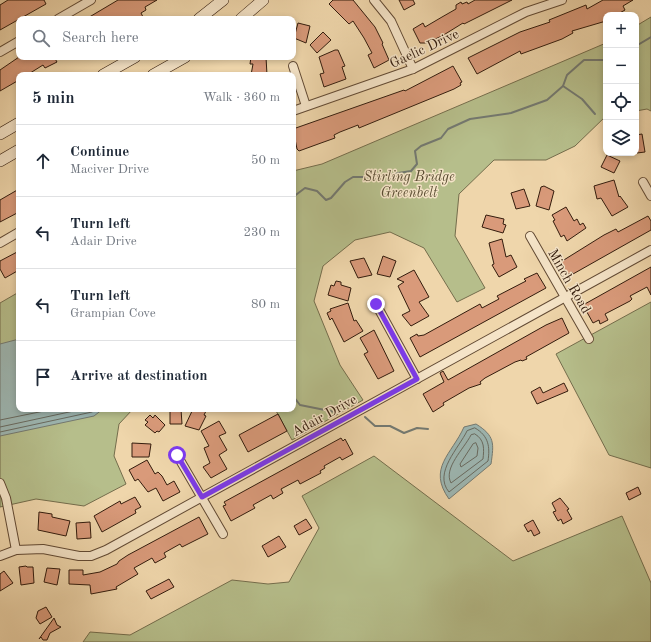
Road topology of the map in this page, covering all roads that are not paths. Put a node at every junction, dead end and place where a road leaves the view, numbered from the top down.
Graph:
1 (91, 0) edge
2 (223, 0) edge
3 (263, 0) edge
4 (374, 0) edge
5 (562, 0) edge
6 (63, 16) edge
7 (203, 16) edge
8 (244, 16) edge
9 (16, 43) edge
10 (0, 52) edge
11 (130, 60) edge
12 (180, 60) edge
13 (293, 66) dead end
14 (413, 69) junction
15 (109, 72) edge
16 (158, 72) edge
17 (295, 72) edge
18 (296, 75) edge
19 (306, 106) junction
20 (296, 110) edge
21 (16, 125) edge
22 (0, 134) edge
23 (16, 152) edge
24 (0, 161) edge
25 (643, 182) dead end
26 (651, 196) edge
27 (16, 234) edge
28 (530, 236) dead end
29 (0, 243) edge
30 (651, 250) edge
31 (564, 297) junction
32 (376, 304) dead end
33 (589, 339) dead end
34 (417, 379) junction
35 (177, 455) dead end
36 (0, 483) edge
37 (202, 497) junction
38 (223, 534) dead end
39 (16, 550) junction
40 (0, 556) edge

1 - 6 street
2 - 7 main road
3 - 8 main road
4 - 14 street
5 - 14 street, Gaelic Drive
9 - 10 street
11 - 15 main road
12 - 16 main road
13 - 17 street
14 - 19 street, Gaelic Drive
18 - 19 street
19 - 20 street, Gaelic Drive
21 - 22 main road
23 - 24 main road
25 - 26 street
27 - 29 street
28 - 31 street, Minch Road
30 - 31 street, Adair Drive
31 - 33 street, Minch Road
31 - 34 street, Adair Drive
32 - 34 street
34 - 37 street, Adair Drive
35 - 37 street
36 - 39 street
37 - 38 street
37 - 39 street, Adair Drive
39 - 40 street, Adair Drive

